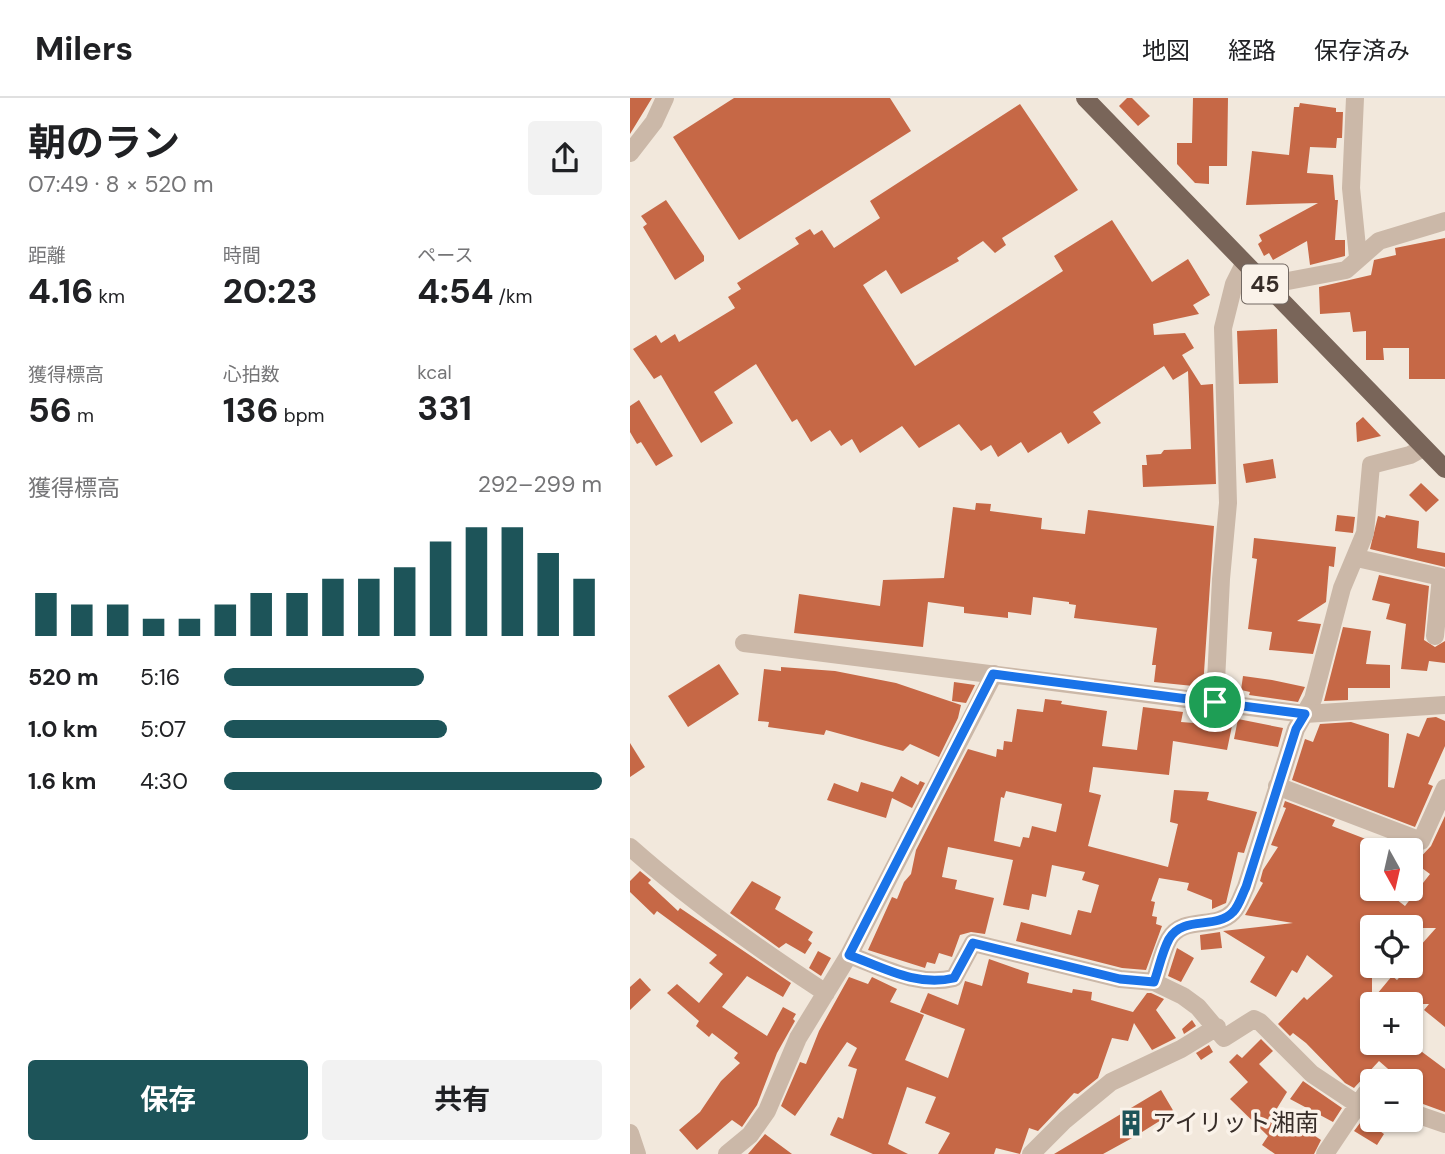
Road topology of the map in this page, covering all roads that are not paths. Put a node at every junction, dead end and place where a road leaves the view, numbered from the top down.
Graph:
1 (665, 98) edge
2 (1085, 98) edge
3 (1355, 98) edge
4 (630, 153) edge
5 (1445, 221) edge
6 (1358, 257) junction
7 (1244, 264) junction
8 (1267, 285) junction
9 (1423, 448) junction
10 (1445, 469) edge
11 (1357, 558) junction
12 (1436, 636) dead end
13 (744, 643) dead end
14 (993, 674) junction
15 (1215, 702) junction
16 (1445, 705) edge
17 (1305, 714) junction
18 (1277, 786) junction
19 (1445, 788) edge
20 (630, 847) edge
21 (849, 955) junction
22 (1154, 982) junction
23 (826, 993) junction
24 (1217, 1027) junction
25 (1360, 1100) edge
26 (1356, 1104) junction
27 (1423, 1116) edge
28 (1445, 1124) edge
29 (630, 1133) edge
30 (637, 1154) edge
31 (727, 1154) edge
32 (1031, 1154) edge
33 (1325, 1154) edge

1 - 4 street
2 - 7 main road, 45
3 - 6 street
5 - 6 street
6 - 8 street
7 - 8 main road, 45
7 - 15 street
8 - 9 main road, 45
9 - 10 main road, 45
9 - 11 street
11 - 12 street
11 - 17 street
13 - 14 street
14 - 15 street
14 - 21 street
15 - 17 street
16 - 17 street
17 - 18 street
18 - 19 street
18 - 22 street
20 - 23 street
21 - 22 street
21 - 23 street
22 - 24 street
23 - 31 street
24 - 26 street
24 - 32 street
25 - 26 street
26 - 33 street
27 - 28 street
29 - 30 street

